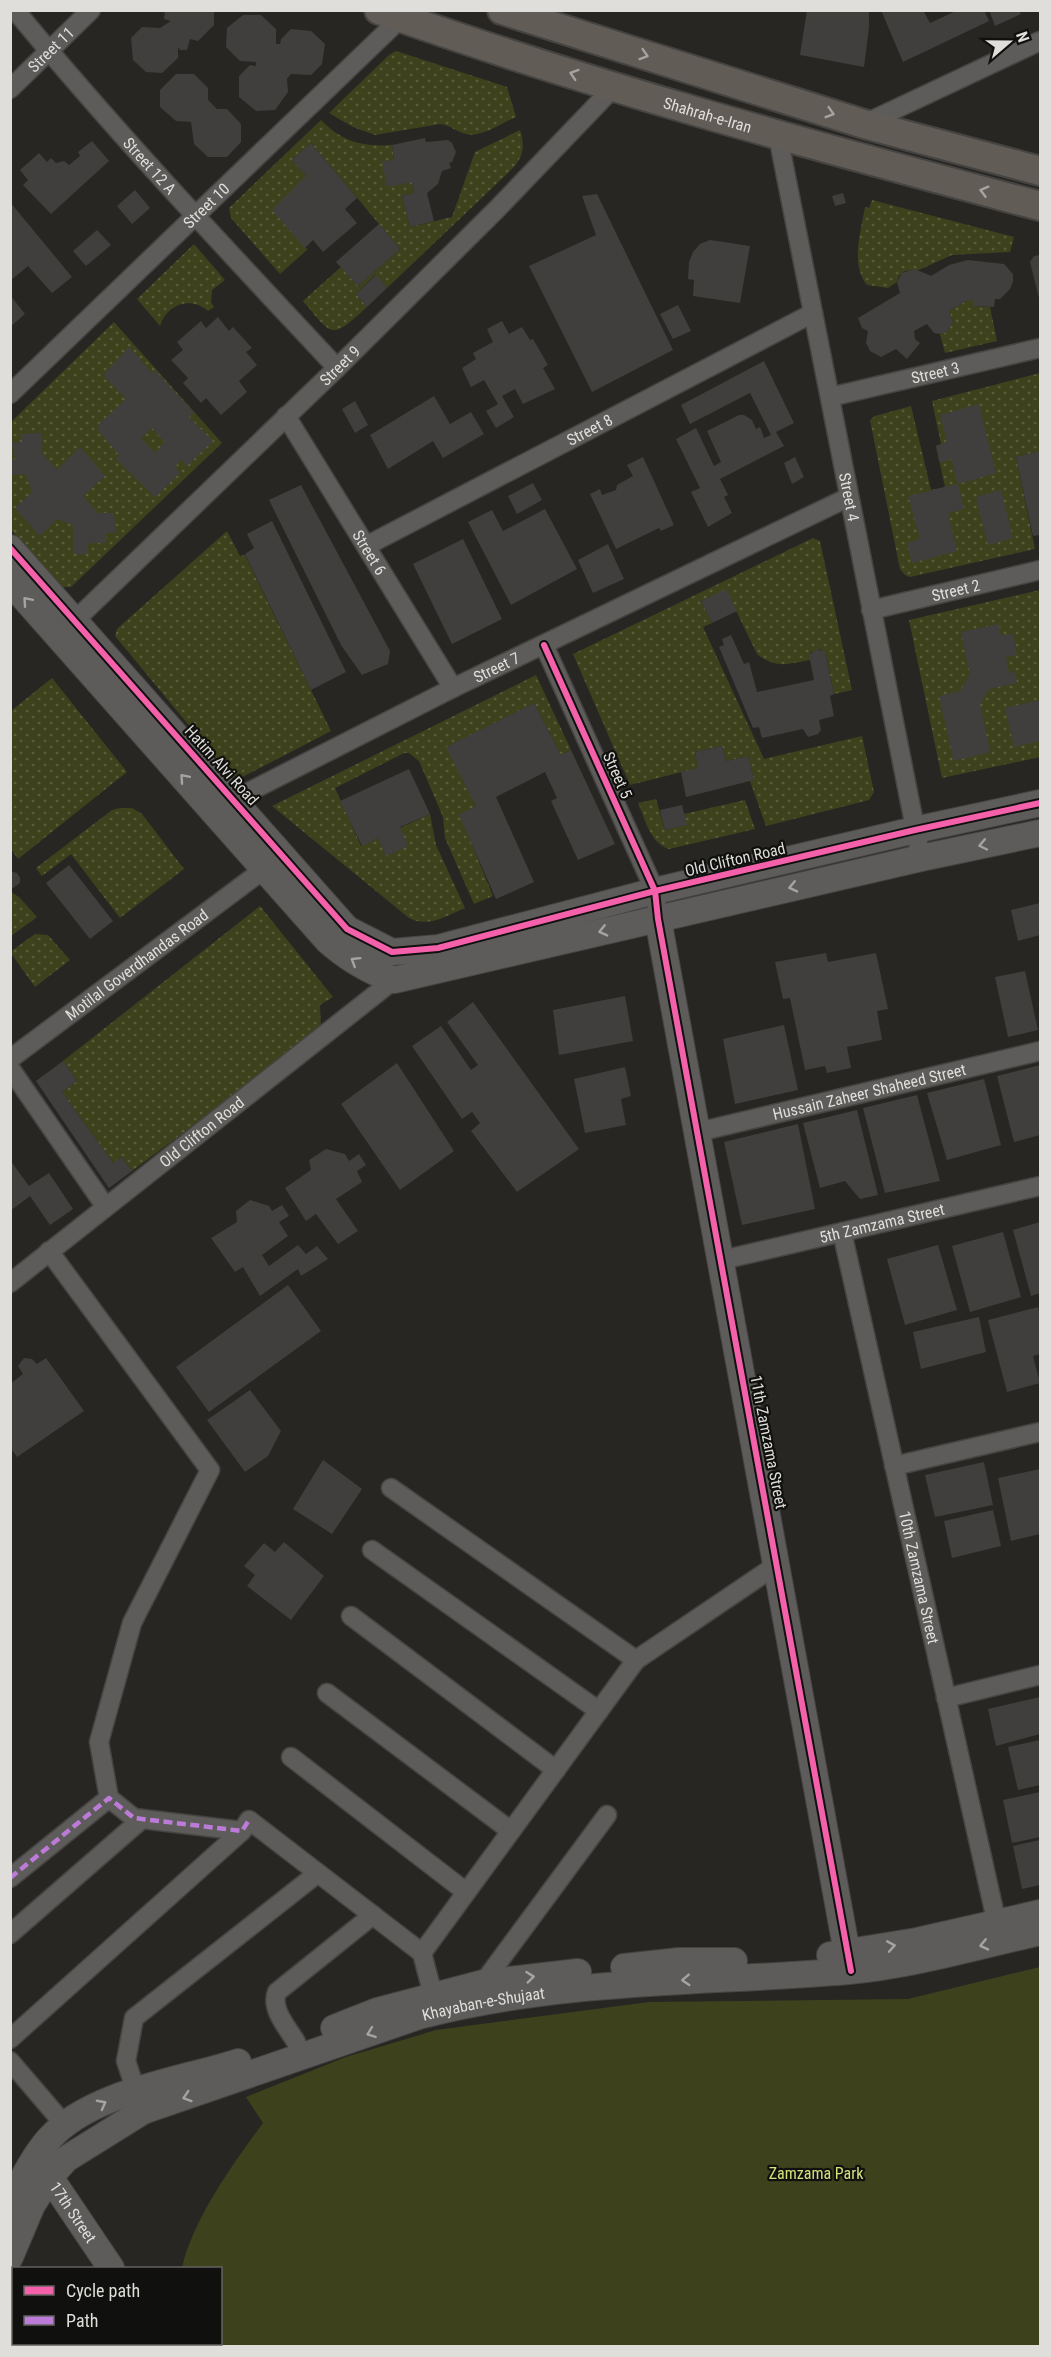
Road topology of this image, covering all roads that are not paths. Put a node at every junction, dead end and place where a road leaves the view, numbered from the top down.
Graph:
1 (15, 10) edge
2 (91, 10) edge
3 (501, 10) edge
4 (390, 14) edge
5 (545, 17) edge
6 (1041, 41) edge
7 (49, 52) junction
8 (614, 87) junction
9 (10, 89) edge
10 (864, 124) junction
11 (778, 136) junction
12 (1041, 171) edge
13 (1041, 206) edge
14 (197, 217) junction
15 (813, 313) junction
16 (1041, 348) edge
17 (337, 368) junction
18 (10, 394) edge
19 (830, 397) junction
20 (286, 416) junction
21 (849, 497) junction
22 (366, 546) junction
23 (10, 548) edge
24 (1041, 570) edge
25 (10, 582) edge
26 (871, 610) junction
27 (66, 628) junction
28 (544, 645) junction
29 (453, 688) junction
30 (1041, 803) edge
31 (223, 805) junction
32 (915, 830) junction
33 (1041, 832) edge
34 (921, 858) junction
35 (263, 870) junction
36 (655, 891) junction
37 (658, 919) junction
38 (438, 948) junction
39 (394, 980) junction
40 (1041, 1051) edge
41 (10, 1059) edge
42 (10, 1068) edge
43 (698, 1132) junction
44 (1041, 1186) edge
45 (105, 1206) junction
46 (842, 1232) junction
47 (49, 1251) junction
48 (722, 1260) junction
49 (10, 1282) edge
50 (1041, 1432) edge
51 (894, 1466) junction
52 (391, 1488) dead end
53 (372, 1550) dead end
54 (778, 1564) junction
55 (351, 1616) dead end
56 (636, 1660) junction
57 (1041, 1675) edge
58 (327, 1693) dead end
59 (946, 1698) junction
60 (599, 1711) junction
61 (291, 1757) dead end
62 (556, 1770) junction
63 (109, 1798) junction
64 (607, 1815) dead end
65 (142, 1819) junction
66 (242, 1831) junction
67 (511, 1831) junction
68 (318, 1873) junction
69 (10, 1878) edge
70 (466, 1892) junction
71 (1041, 1913) edge
72 (373, 1915) junction
73 (997, 1924) junction
74 (1041, 1932) edge
75 (10, 1934) edge
76 (422, 1953) junction
77 (849, 1962) junction
78 (483, 1983) junction
79 (433, 1995) junction
80 (10, 2039) edge
81 (296, 2042) junction
82 (10, 2061) edge
83 (136, 2091) junction
84 (64, 2124) junction
85 (36, 2156) junction
86 (50, 2177) junction
87 (10, 2206) edge
88 (10, 2257) edge
89 (110, 2267) edge

1 - 7 street, Street 12 A
2 - 7 street, Street 11
3 - 5 main road
8 -> 4 main road, Shahrah-e-Iran
4 - 14 street, Street 10
5 -> 10 main road
6 - 10 street
7 - 9 street, Street 11
7 - 14 street, Street 12 A
8 - 11 main road, Shahrah-e-Iran
8 - 17 street, Street 9
10 - 12 main road
13 -> 11 main road, Shahrah-e-Iran
11 - 15 street, Street 4
14 - 17 street, Street 12 A
14 - 18 street, Street 10
15 - 19 street, Street 4
15 - 22 street, Street 8
16 - 19 street, Street 3
17 - 20 street, Street 9
19 - 21 street, Street 4
20 - 22 street, Street 6
20 - 27 street, Street 9
21 - 26 street, Street 4
21 - 28 street, Street 7
22 - 29 street, Street 6
23 - 27 street, Hatim Alvi Road
24 - 26 street, Street 2
27 -> 25 street, Hatim Alvi Road
26 - 32 street, Street 4
27 - 31 street, Hatim Alvi Road
28 - 29 street, Street 7
28 - 36 street, Street 5
29 - 31 street, Street 7
30 - 32 street, Old Clifton Road
31 - 35 street, Hatim Alvi Road
31 - 38 street, Hatim Alvi Road
32 - 34 street, Street 4
32 - 36 street, Old Clifton Road
33 -> 34 street, Old Clifton Road
34 -> 37 street, Old Clifton Road
39 -> 35 street
35 - 41 street, Motilal Goverdhandas Road
36 - 37 street, Street 5
36 - 38 street, Old Clifton Road
37 -> 39 street, Old Clifton Road
37 - 43 street, 11th Zamzama Street
38 - 39 street, Old Clifton Road
39 - 45 street, Old Clifton Road
40 - 43 street, Hussain Zaheer Shaheed Street
42 - 45 street
43 - 48 street, 11th Zamzama Street
44 - 46 street, 5th Zamzama Street
45 - 47 street, Old Clifton Road
46 - 48 street, 5th Zamzama Street
46 - 51 street, 10th Zamzama Street
47 - 49 street, Old Clifton Road
47 - 63 street
48 - 54 street, 11th Zamzama Street
50 - 51 street
51 - 59 street, 10th Zamzama Street
52 - 56 street
53 - 60 street
54 - 56 street
54 - 77 street, 11th Zamzama Street
55 - 62 street
56 - 60 street
57 - 59 street
58 - 67 street
59 - 73 street, 10th Zamzama Street
60 - 62 street
61 - 70 street
62 - 67 street
63 - 65 street
63 - 69 street
64 - 78 street
65 - 66 street
65 - 75 street
66 - 68 street
66 - 80 street
67 - 70 street
68 - 72 street
68 - 83 street
70 - 76 street
71 - 73 street, Khayaban-e-Shujaat
72 - 76 street
72 - 81 street
77 -> 73 street, Khayaban-e-Shujaat
74 -> 77 street, Khayaban-e-Shujaat
76 - 79 street
78 -> 77 street, Khayaban-e-Shujaat
77 -> 86 street, Khayaban-e-Shujaat
78 - 79 street, Khayaban-e-Shujaat
79 - 81 street, Khayaban-e-Shujaat
81 - 83 street, Khayaban-e-Shujaat
82 - 84 street
84 -> 83 street, Khayaban-e-Shujaat
84 - 85 street, Khayaban-e-Shujaat
85 - 86 street, 17th Street
85 - 87 street, Khayaban-e-Shujaat
86 - 88 street, Khayaban-e-Shujaat
86 - 89 street, 17th Street

